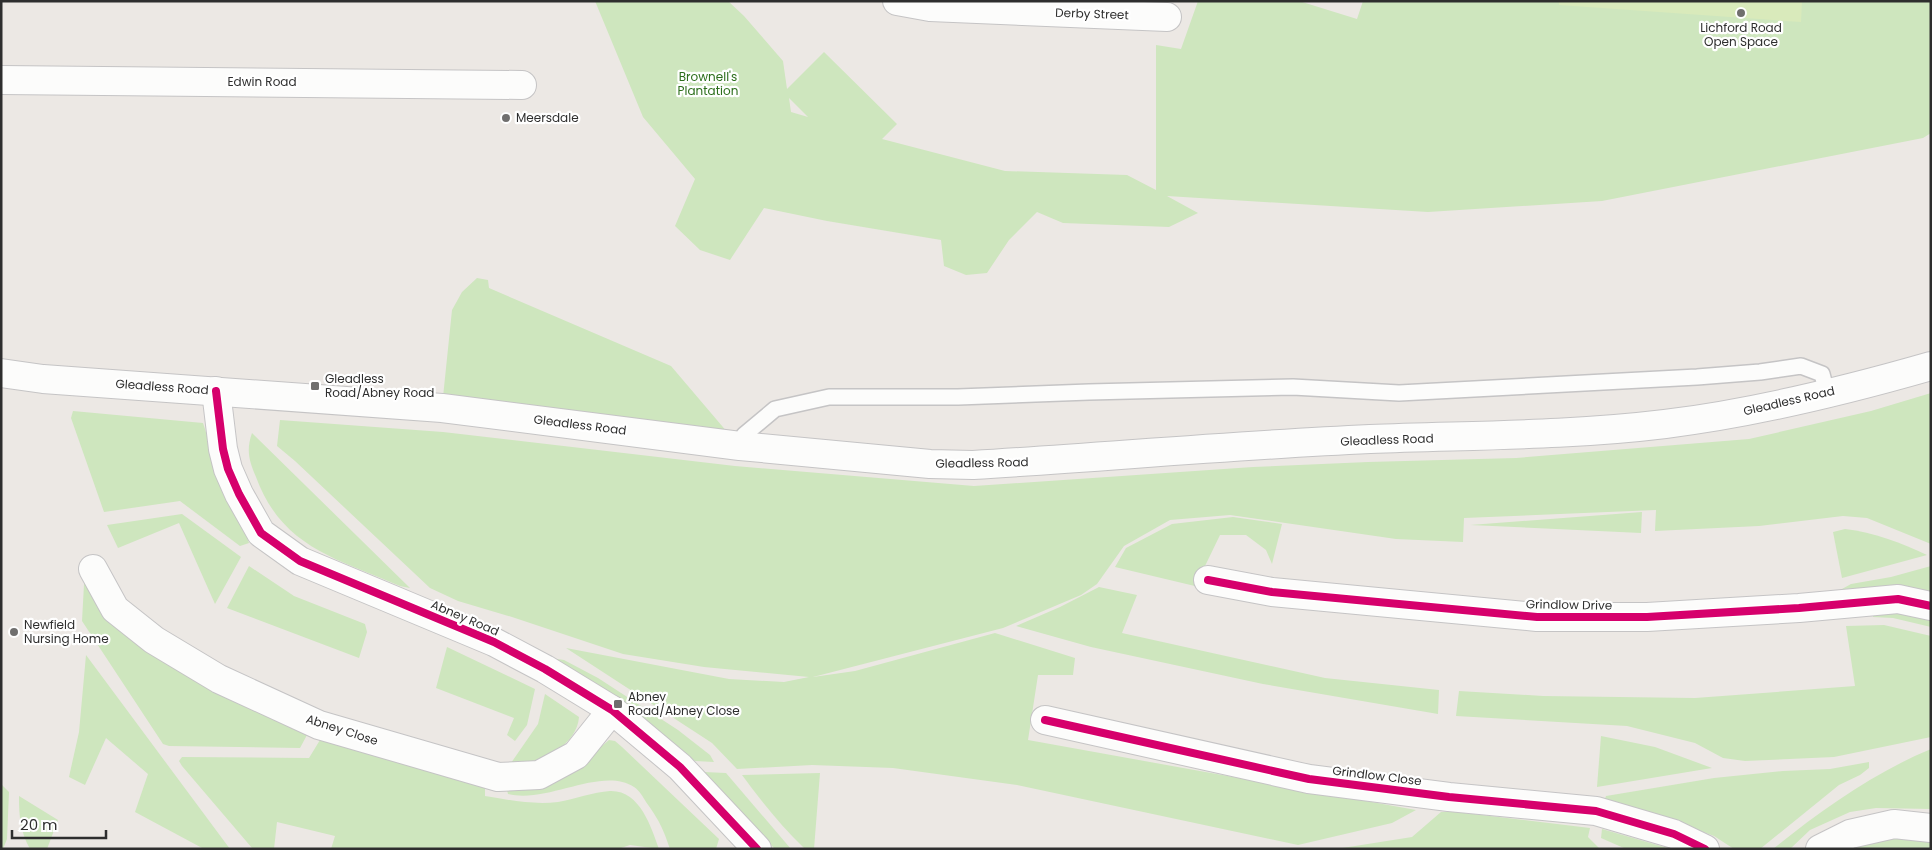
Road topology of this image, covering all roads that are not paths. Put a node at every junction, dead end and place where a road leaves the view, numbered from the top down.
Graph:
1 (897, 1) edge
2 (1032, 6) edge
3 (1167, 17) dead end
4 (1, 80) edge
5 (522, 85) dead end
6 (1931, 366) edge
7 (1, 373) edge
8 (216, 391) junction
9 (1827, 393) junction
10 (740, 446) junction
11 (93, 569) dead end
12 (1208, 580) dead end
13 (1931, 606) edge
14 (612, 710) junction
15 (1044, 720) dead end
16 (1931, 828) edge
17 (750, 847) edge
18 (1705, 849) edge
19 (1820, 849) edge

1 - 2 street, Derby Street
2 - 3 street, Derby Street
4 - 5 street, Edwin Road
6 - 9 street, Gleadless Road
7 - 8 street, Gleadless Road
8 - 10 street, Gleadless Road
8 - 14 street, Abney Road
9 - 10 street, Gleadless Road
9 - 10 lane
11 - 14 street, Abney Close
12 - 13 street, Grindlow Drive
14 - 17 street, Abney Road
15 - 18 street, Grindlow Close
16 - 19 street

